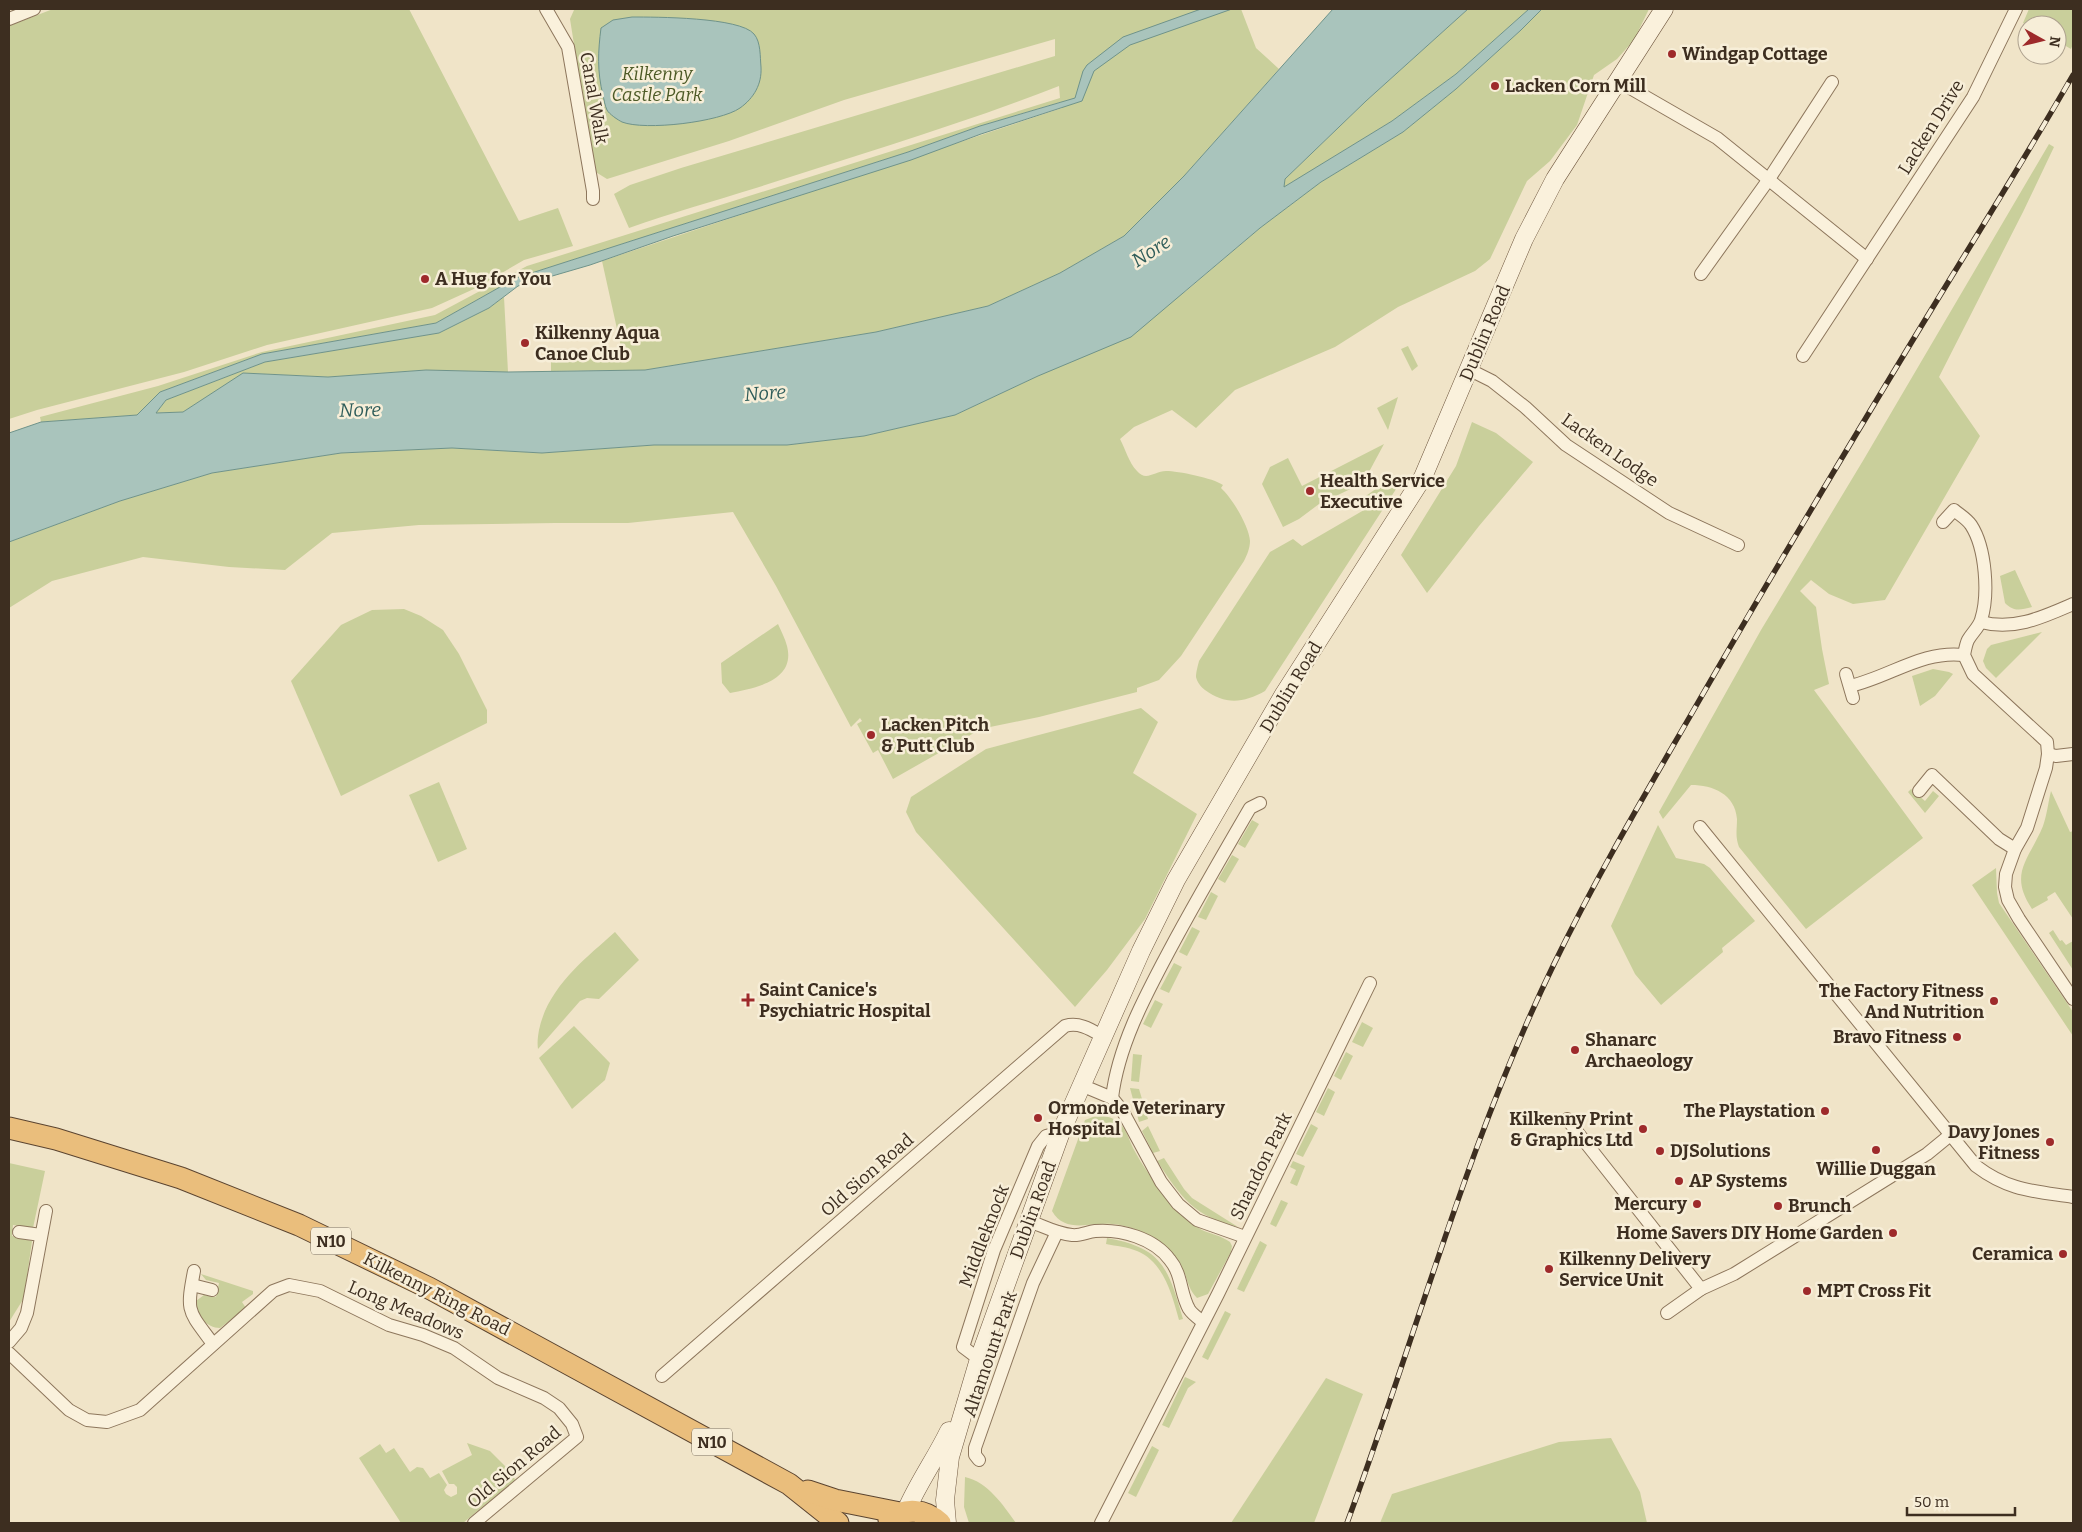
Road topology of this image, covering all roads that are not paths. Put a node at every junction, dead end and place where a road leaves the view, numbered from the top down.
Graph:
1 (34, 9) edge
2 (546, 9) edge
3 (1664, 9) edge
4 (2016, 9) edge
5 (9, 19) edge
6 (1618, 82) junction
7 (1832, 82) dead end
8 (1769, 179) junction
9 (593, 199) dead end
10 (1867, 259) junction
11 (1701, 274) dead end
12 (1803, 356) dead end
13 (1470, 370) junction
14 (1943, 522) dead end
15 (1738, 545) dead end
16 (2073, 604) edge
17 (1981, 622) junction
18 (1964, 654) junction
19 (1850, 686) dead end
20 (2048, 754) junction
21 (2073, 754) edge
22 (1919, 791) dead end
23 (1260, 803) dead end
24 (1700, 827) dead end
25 (2015, 849) junction
26 (1370, 983) dead end
27 (2073, 999) edge
28 (1102, 1036) junction
29 (1081, 1085) junction
30 (1112, 1098) junction
31 (1567, 1119) dead end
32 (9, 1128) edge
33 (1061, 1132) junction
34 (1949, 1136) junction
35 (2073, 1197) edge
36 (46, 1211) dead end
37 (1029, 1221) junction
38 (19, 1232) dead end
39 (1057, 1232) junction
40 (41, 1235) junction
41 (1245, 1237) junction
42 (194, 1271) dead end
43 (192, 1286) junction
44 (1701, 1289) junction
45 (212, 1290) dead end
46 (1667, 1313) dead end
47 (1202, 1322) junction
48 (9, 1342) edge
49 (213, 1344) junction
50 (9, 1353) edge
51 (979, 1359) junction
52 (662, 1376) dead end
53 (968, 1391) junction
54 (577, 1437) joint
55 (978, 1460) dead end
56 (789, 1484) junction
57 (897, 1516) edge
58 (474, 1523) edge
59 (838, 1523) edge
60 (940, 1523) edge
61 (947, 1523) edge
62 (1101, 1523) edge

1 - 5 street
2 - 9 street, Canal Walk
3 - 6 main road, Dublin Road
4 - 10 street, Lacken Drive
6 - 8 street
6 - 13 main road, Dublin Road
7 - 8 street
8 - 10 street
8 - 11 street
10 - 12 street, Lacken Drive
13 - 15 street, Lacken Lodge
13 - 28 main road, Dublin Road
14 - 17 street
16 - 17 street
17 - 18 street
18 - 19 street
18 - 20 street
20 - 21 street
20 - 25 street
22 - 25 street
23 - 30 street
24 - 34 street
25 - 27 street
26 - 41 street, Shandon Park
28 - 29 main road, Dublin Road
28 - 52 street, Old Sion Road
29 - 30 street
29 - 33 main road, Dublin Road
30 - 41 street, Shandon Park
31 - 44 street
32 - 56 highway, Kilkenny Ring Road / N10
33 - 37 main road, Dublin Road
33 - 51 street, Middleknock
34 - 35 street
34 - 44 street
36 - 40 street
37 - 39 street
37 - 51 main road, Dublin Road
38 - 40 street
39 - 47 street
39 - 55 street, Altamount Park
40 - 48 street
41 - 47 street
42 - 43 street
43 - 45 street
43 - 49 street
44 - 46 street
47 - 62 street
49 - 50 street, Long Meadows
49 - 54 street, Long Meadows
51 - 53 main road, Dublin Road
53 - 57 main road, Dublin Road
53 - 61 main road, Dublin Road
54 - 58 street, Old Sion Road
56 - 57 highway, Kilkenny Ring Road / N10
56 - 59 highway, Kilkenny Ring Road / N10
57 - 60 highway, N10

